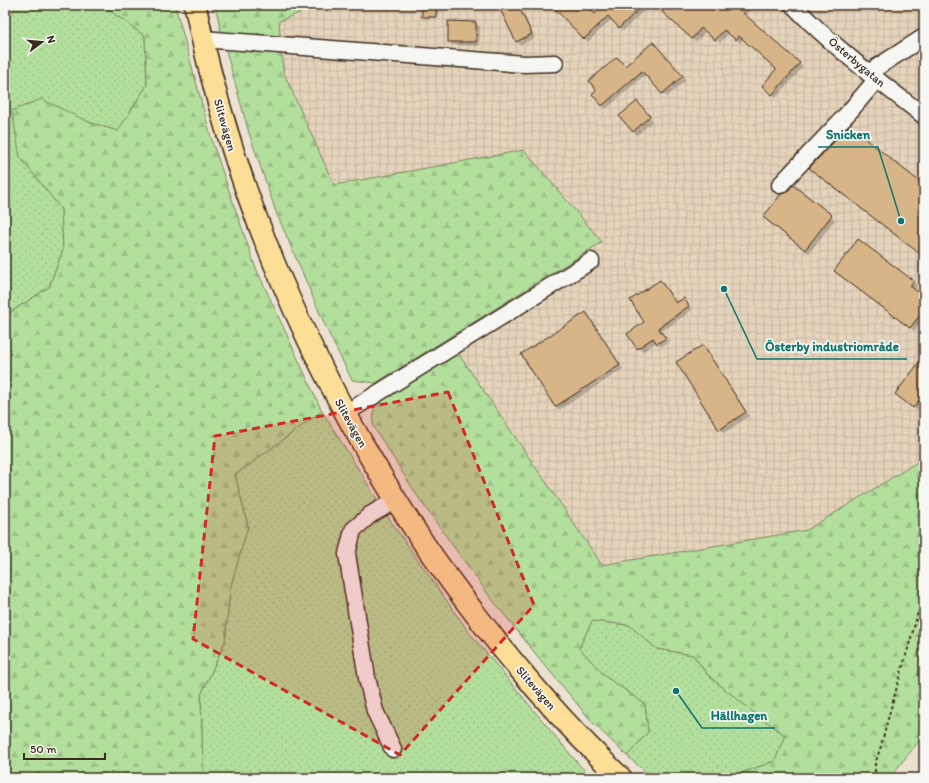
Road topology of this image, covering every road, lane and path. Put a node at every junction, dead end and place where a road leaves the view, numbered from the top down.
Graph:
1 (195, 5) edge
2 (793, 5) edge
3 (924, 37) edge
4 (202, 39) junction
5 (555, 63) dead end
6 (873, 76) junction
7 (924, 116) edge
8 (780, 185) dead end
9 (591, 261) dead end
10 (346, 413) junction
11 (396, 500) junction
12 (924, 603) edge
13 (393, 749) dead end
14 (621, 778) edge
15 (875, 778) edge

1 - 4 main road, Slitevägen
2 - 6 street, Österbygatan
3 - 6 street
4 - 5 street
4 - 10 main road, Slitevägen
6 - 7 street, Österbygatan
6 - 8 street
9 - 10 street
10 - 11 main road, Slitevägen
11 - 13 street
11 - 14 main road, Slitevägen
12 - 15 path

